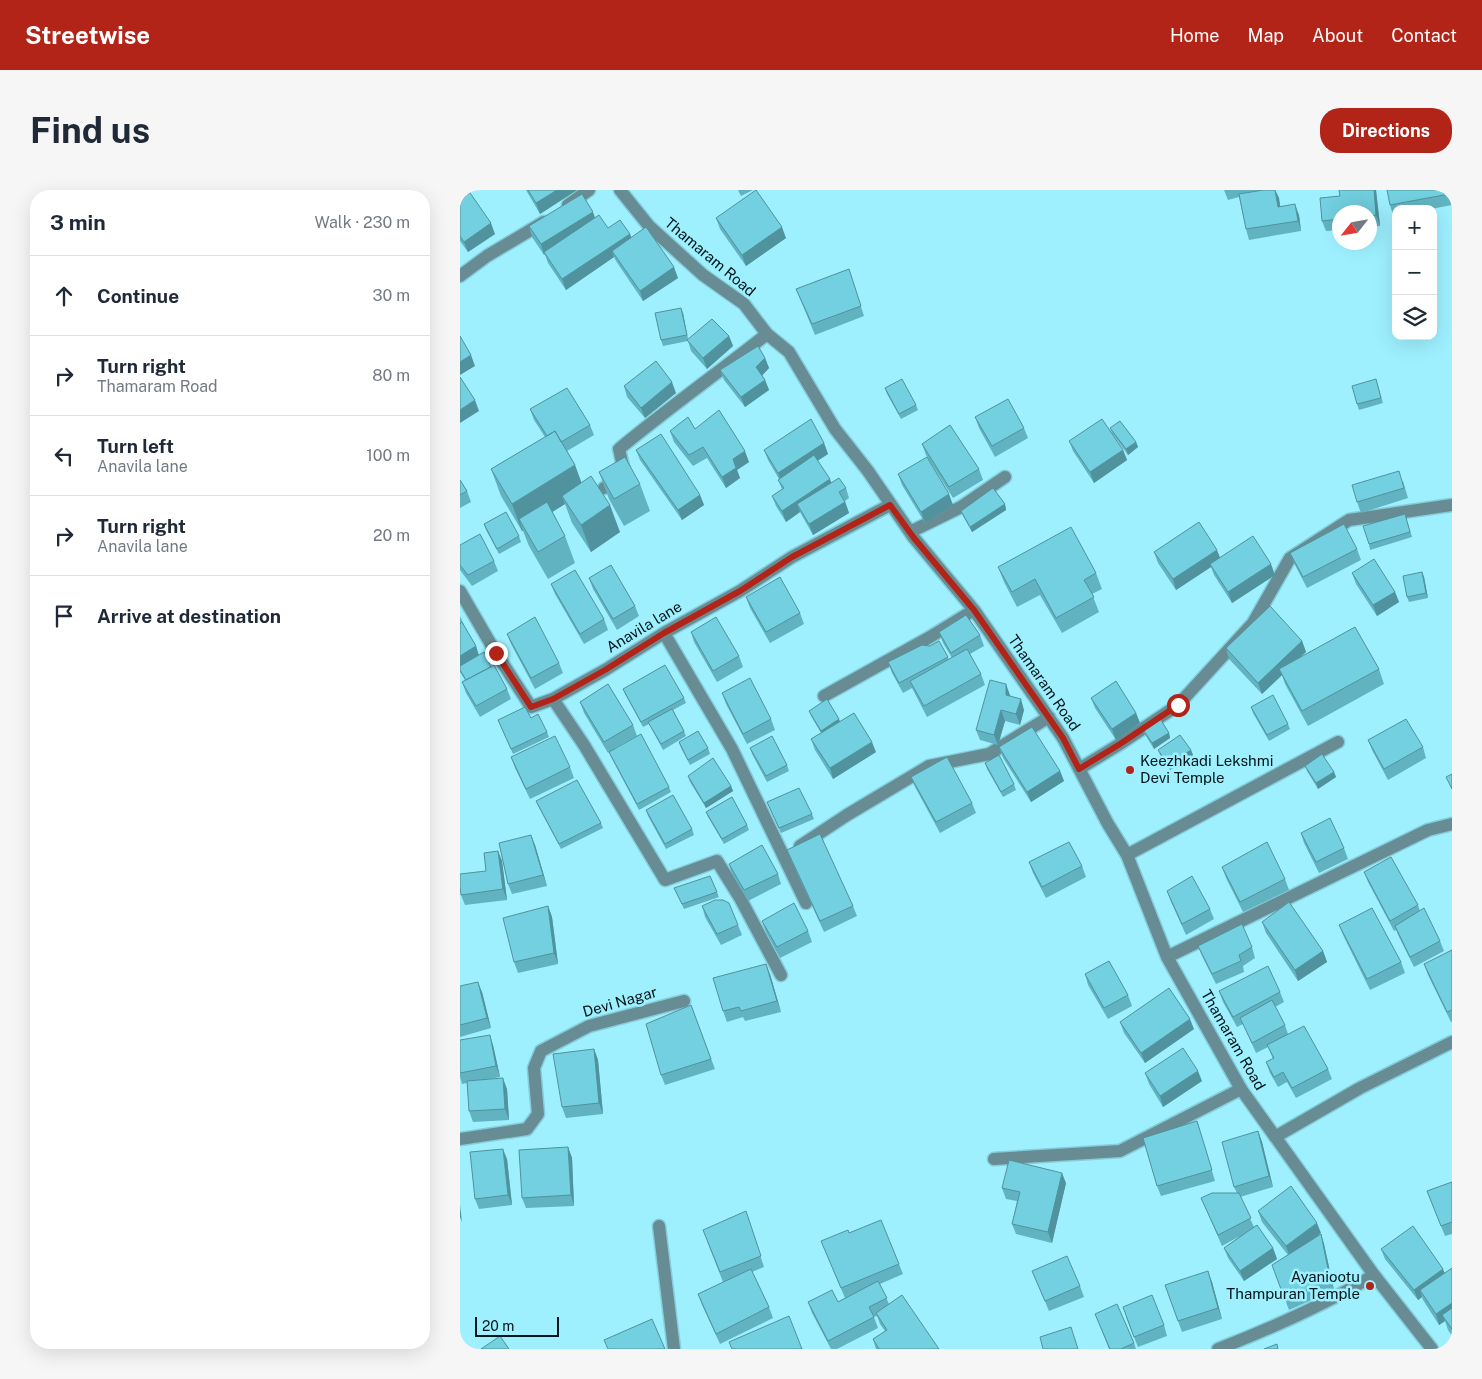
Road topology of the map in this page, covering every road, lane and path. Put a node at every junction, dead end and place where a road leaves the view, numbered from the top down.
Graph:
1 (589, 190) edge
2 (620, 190) edge
3 (460, 276) edge
4 (767, 334) junction
5 (1005, 477) dead end
6 (604, 488) edge
7 (890, 505) junction
8 (1452, 505) edge
9 (910, 532) junction
10 (460, 591) edge
11 (974, 610) junction
12 (664, 633) junction
13 (824, 696) dead end
14 (553, 699) junction
15 (1049, 718) junction
16 (1338, 742) dead end
17 (1079, 769) junction
18 (1452, 824) edge
19 (1127, 855) junction
20 (784, 856) junction
21 (806, 903) edge
22 (1167, 957) junction
23 (781, 975) dead end
24 (684, 1001) dead end
25 (1452, 1042) edge
26 (1240, 1089) junction
27 (1275, 1137) junction
28 (460, 1140) edge
29 (994, 1159) dead end
30 (659, 1226) dead end
31 (1374, 1275) junction
32 (674, 1349) edge
33 (1218, 1349) edge
34 (1432, 1349) edge

1 - 3 street
2 - 4 street, Thamaram Road
4 - 6 street
4 - 7 street, Thamaram Road
5 - 9 street
7 - 9 street, Thamaram Road
7 - 12 street, Anavila lane
8 - 17 street
9 - 11 street, Thamaram Road
10 - 14 street, Anavila lane
11 - 13 street
11 - 15 street, Thamaram Road
12 - 14 street, Anavila lane
12 - 20 street
14 - 23 street
15 - 17 street, Thamaram Road
15 - 20 street
16 - 19 street
17 - 19 street, Thamaram Road
18 - 22 street
19 - 22 street, Thamaram Road
20 - 21 street
22 - 26 street, Thamaram Road
24 - 28 street, Devi Nagar
25 - 27 street
26 - 27 street, Thamaram Road
26 - 29 street
27 - 31 street, Thamaram Road
30 - 32 street
31 - 33 street
31 - 34 street, Thamaram Road

